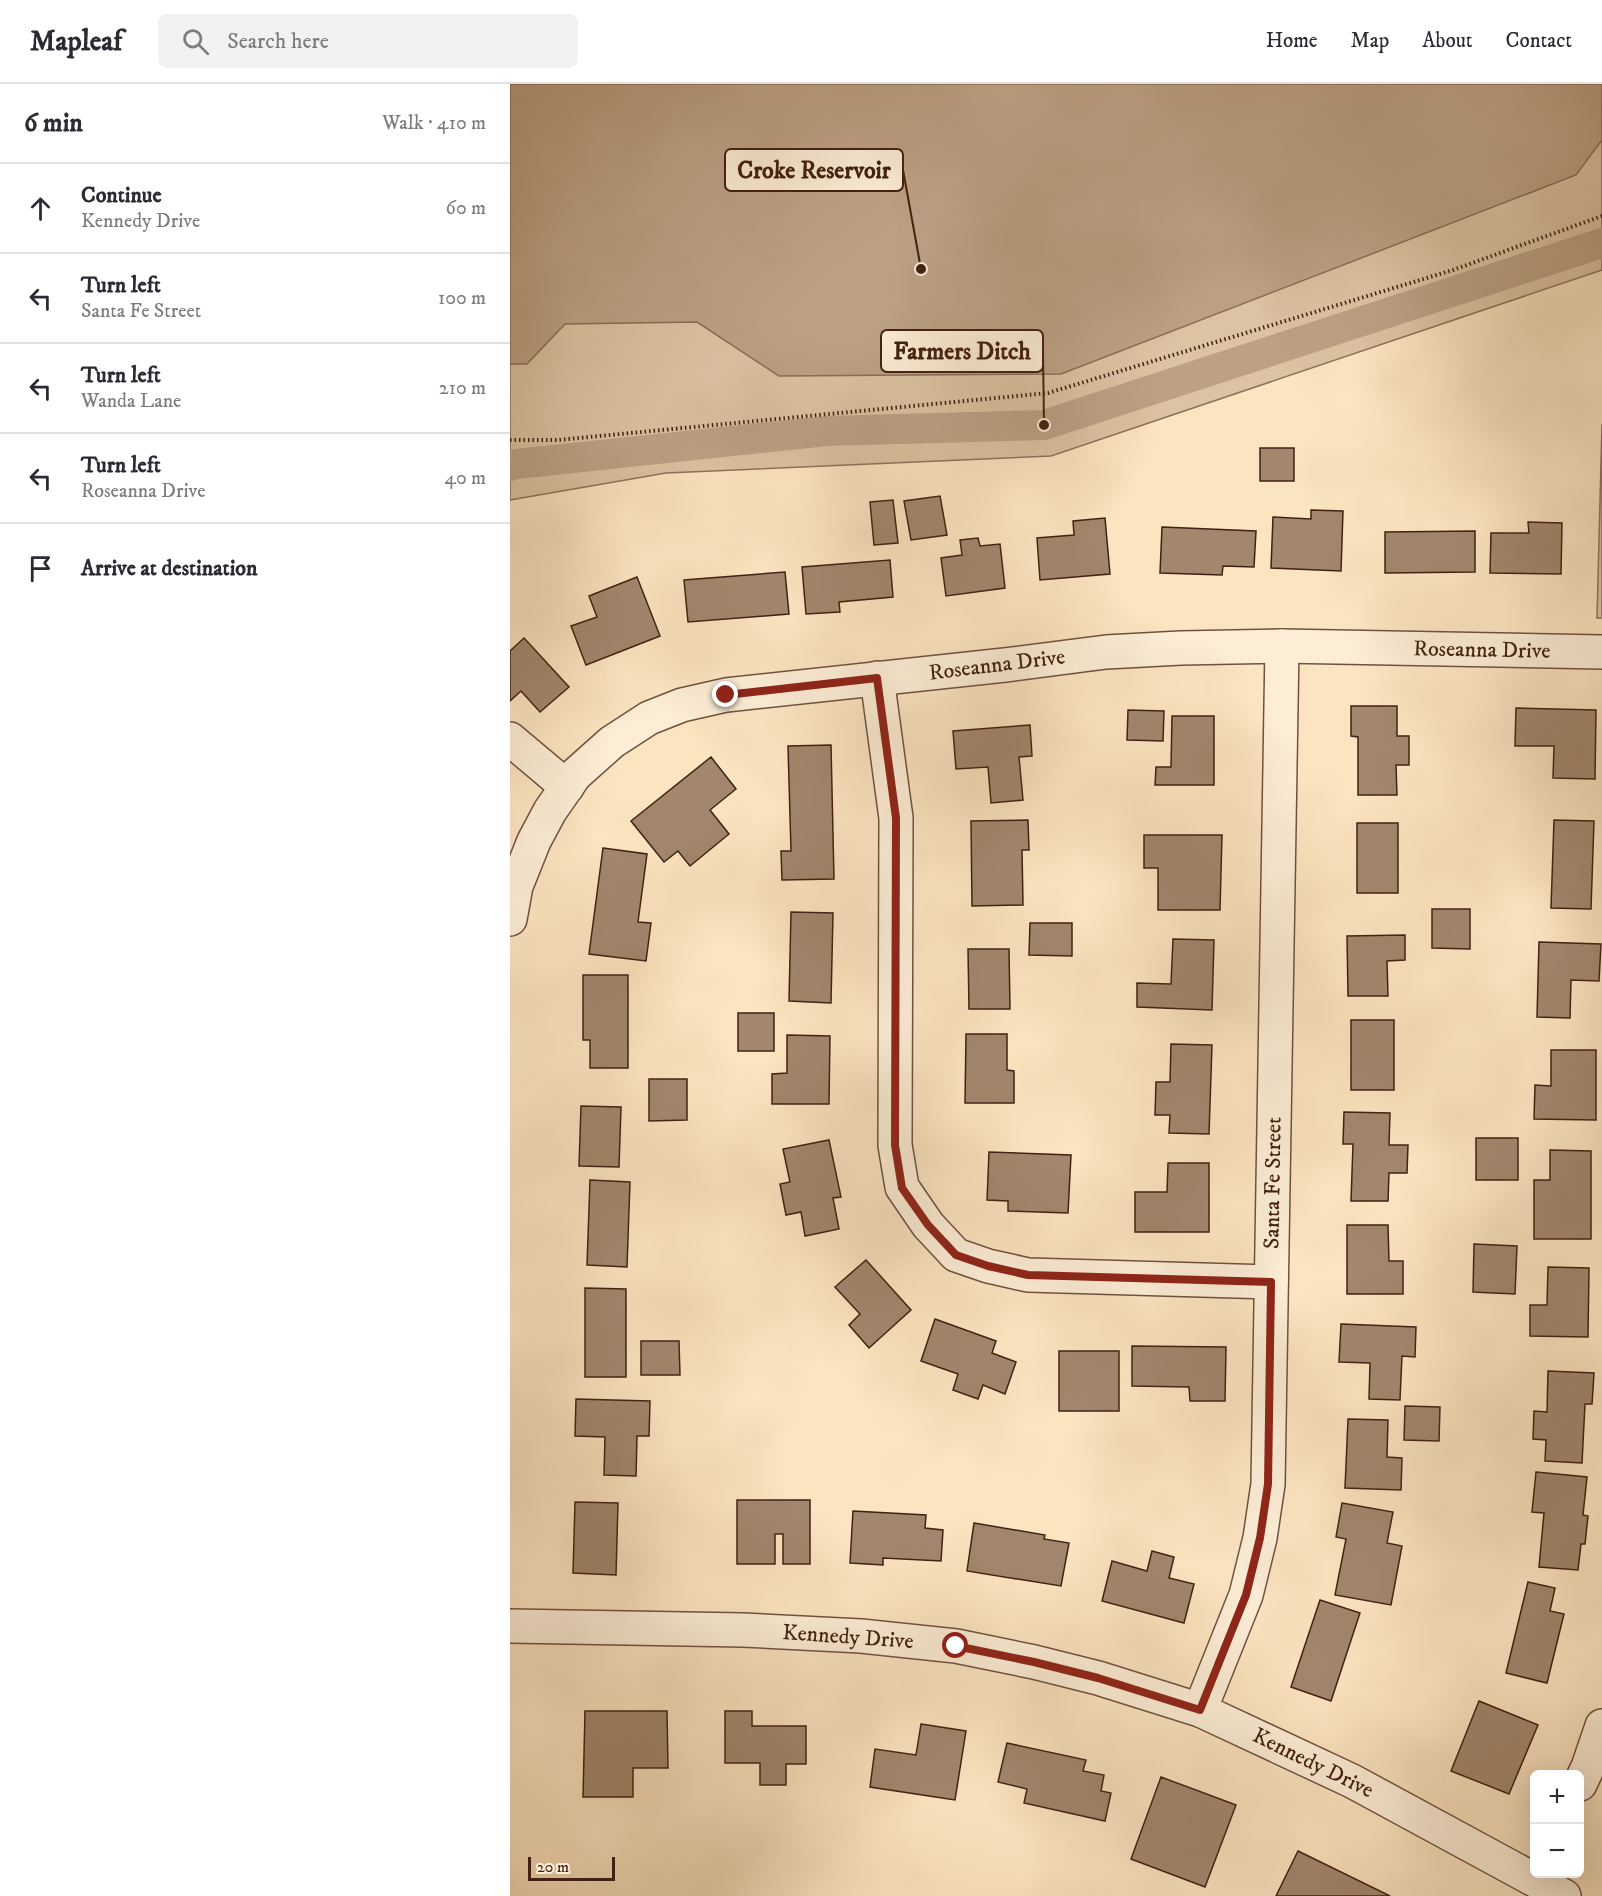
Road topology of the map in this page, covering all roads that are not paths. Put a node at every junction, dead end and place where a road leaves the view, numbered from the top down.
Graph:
1 (1282, 646) junction
2 (1602, 652) edge
3 (877, 678) junction
4 (510, 739) edge
5 (567, 787) junction
6 (510, 919) edge
7 (1271, 1282) junction
8 (510, 1626) edge
9 (1200, 1710) junction
10 (1602, 1726) edge
11 (1584, 1776) edge
12 (1530, 1873) edge
13 (1539, 1878) edge
14 (1563, 1896) edge

1 - 2 street, Roseanna Drive
1 - 3 street, Roseanna Drive
1 - 7 street, Santa Fe Street
3 - 5 street, Roseanna Drive
3 - 7 street
4 - 5 street
5 - 6 street, Roseanna Drive
7 - 9 street, Santa Fe Street
8 - 9 street, Kennedy Drive
9 - 12 street, Kennedy Drive
10 - 11 street
13 - 14 street, Kennedy Drive

